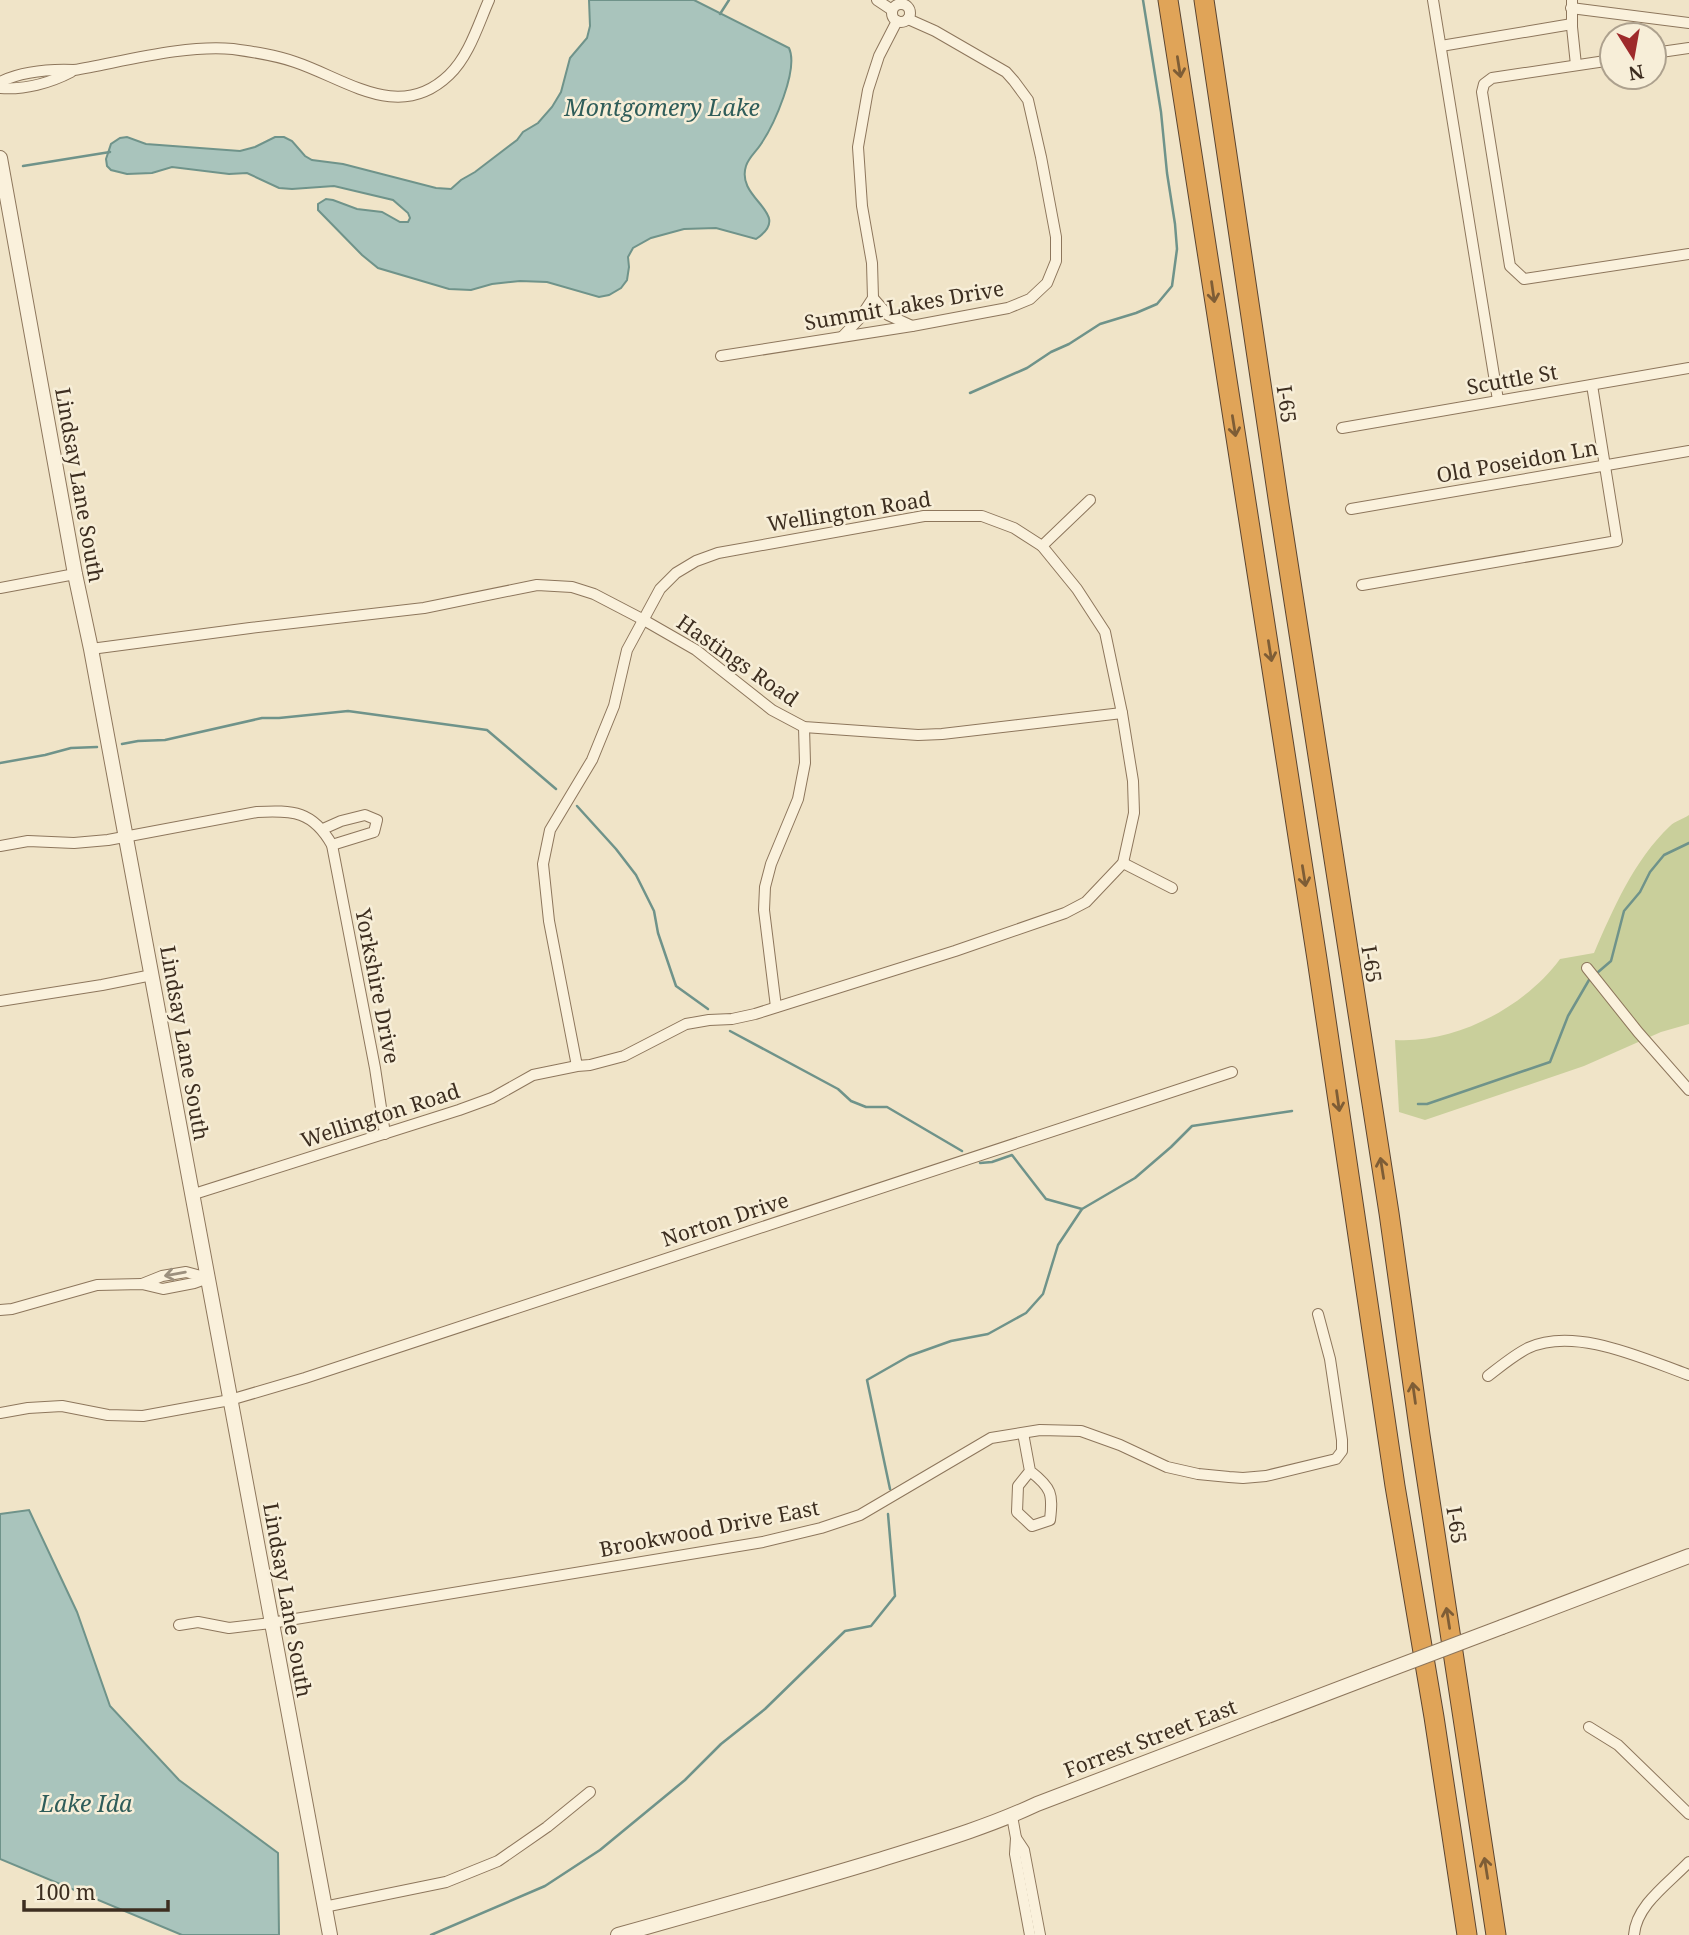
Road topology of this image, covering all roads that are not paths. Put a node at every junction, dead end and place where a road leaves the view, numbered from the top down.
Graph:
1 (488, 0) edge
2 (877, 0) edge
3 (1168, 0) edge
4 (1433, 0) edge
5 (909, 3) edge
6 (1572, 4) edge
7 (1205, 5) edge
8 (892, 10) junction
9 (903, 20) junction
10 (1689, 23) edge
11 (1572, 24) junction
12 (1441, 46) junction
13 (1689, 48) edge
14 (1668, 51) edge
15 (1598, 62) edge
16 (1576, 65) junction
17 (74, 70) junction
18 (0, 82) edge
19 (0, 88) edge
20 (0, 158) edge
21 (1689, 254) edge
22 (873, 298) junction
23 (912, 326) junction
24 (843, 337) junction
25 (721, 356) dead end
26 (1689, 368) edge
27 (1591, 385) junction
28 (1498, 400) junction
29 (1342, 428) dead end
30 (1689, 451) edge
31 (1605, 466) junction
32 (1090, 500) dead end
33 (1351, 509) dead end
34 (1042, 546) junction
35 (75, 574) junction
36 (1362, 585) dead end
37 (0, 588) edge
38 (642, 619) junction
39 (91, 649) junction
40 (1122, 713) junction
41 (804, 727) junction
42 (323, 829) junction
43 (126, 836) junction
44 (332, 845) junction
45 (0, 846) edge
46 (1123, 863) junction
47 (1171, 888) dead end
48 (1587, 968) dead end
49 (152, 975) junction
50 (0, 1002) edge
51 (776, 1007) junction
52 (577, 1066) junction
53 (1232, 1072) dead end
54 (1689, 1090) edge
55 (384, 1134) junction
56 (191, 1195) junction
57 (208, 1278) junction
58 (0, 1310) edge
59 (1318, 1314) dead end
60 (1689, 1375) edge
61 (1488, 1376) dead end
62 (230, 1400) junction
63 (0, 1413) edge
64 (1023, 1433) junction
65 (1030, 1471) junction
66 (1689, 1556) edge
67 (271, 1623) junction
68 (179, 1626) dead end
69 (1589, 1727) dead end
70 (590, 1793) dead end
71 (1689, 1814) edge
72 (1012, 1816) junction
73 (1016, 1838) junction
74 (1689, 1862) edge
75 (324, 1907) junction
76 (330, 1935) edge
77 (618, 1935) edge
78 (1030, 1935) edge
79 (1040, 1935) edge
80 (1466, 1935) edge
81 (1496, 1935) edge
82 (1634, 1935) edge

1 - 17 street
2 - 8 street
3 -> 80 highway
4 - 12 street
5 - 8 street
5 - 9 street
6 - 10 street
6 - 11 street
81 -> 7 highway, I-65
8 - 9 street
9 - 22 street
9 - 23 street, Summit Lakes Drive
11 - 12 street
11 - 16 street
12 - 28 street
13 - 14 street
15 - 16 street
16 - 21 street
17 - 18 street
17 - 19 street
20 - 35 street, Lindsay Lane South
22 - 23 street
22 - 24 street
23 - 24 street, Summit Lakes Drive
24 - 25 street, Summit Lakes Drive
26 - 27 street, Scuttle St
27 - 28 street, Scuttle St
27 - 31 street
28 - 29 street, Scuttle St
30 - 31 street, Old Poseidon Ln
31 - 33 street, Old Poseidon Ln
31 - 36 street
32 - 34 street
34 - 38 street, Wellington Road
34 - 40 street, Wellington Road
35 - 37 street
35 - 39 street, Lindsay Lane South
38 - 39 street, Hastings Road
38 - 41 street, Hastings Road
38 - 52 street, Wellington Road
39 - 43 street, Lindsay Lane South
40 - 41 street, Hastings Road
40 - 46 street, Wellington Road
41 - 51 street
42 - 43 street
42 - 44 street, Yorkshire Drive
42 - 44 street
43 - 45 street
43 - 49 street, Lindsay Lane South
44 - 55 street, Yorkshire Drive
46 - 47 street
46 - 51 street, Wellington Road
48 - 54 street
49 - 50 street
49 - 56 street, Lindsay Lane South
51 - 52 street, Wellington Road
52 - 55 street, Wellington Road
53 - 62 street, Norton Drive
55 - 56 street, Wellington Road
56 - 57 street, Lindsay Lane South
57 - 58 street
57 - 62 street, Lindsay Lane South
59 - 64 street, Brookwood Drive East
60 - 61 street
62 - 63 street, Norton Drive
62 - 67 street, Lindsay Lane South
64 - 65 street
64 - 67 street, Brookwood Drive East
65 - 65 street
66 - 72 street, Forrest Street East, bridge
67 - 68 street, Brookwood Drive East
67 - 75 street, Lindsay Lane South
69 - 71 street
70 - 75 street
72 - 73 street
72 - 77 street, Forrest Street East
73 - 78 street
73 - 79 street
74 - 82 street
75 - 76 street, Lindsay Lane South

